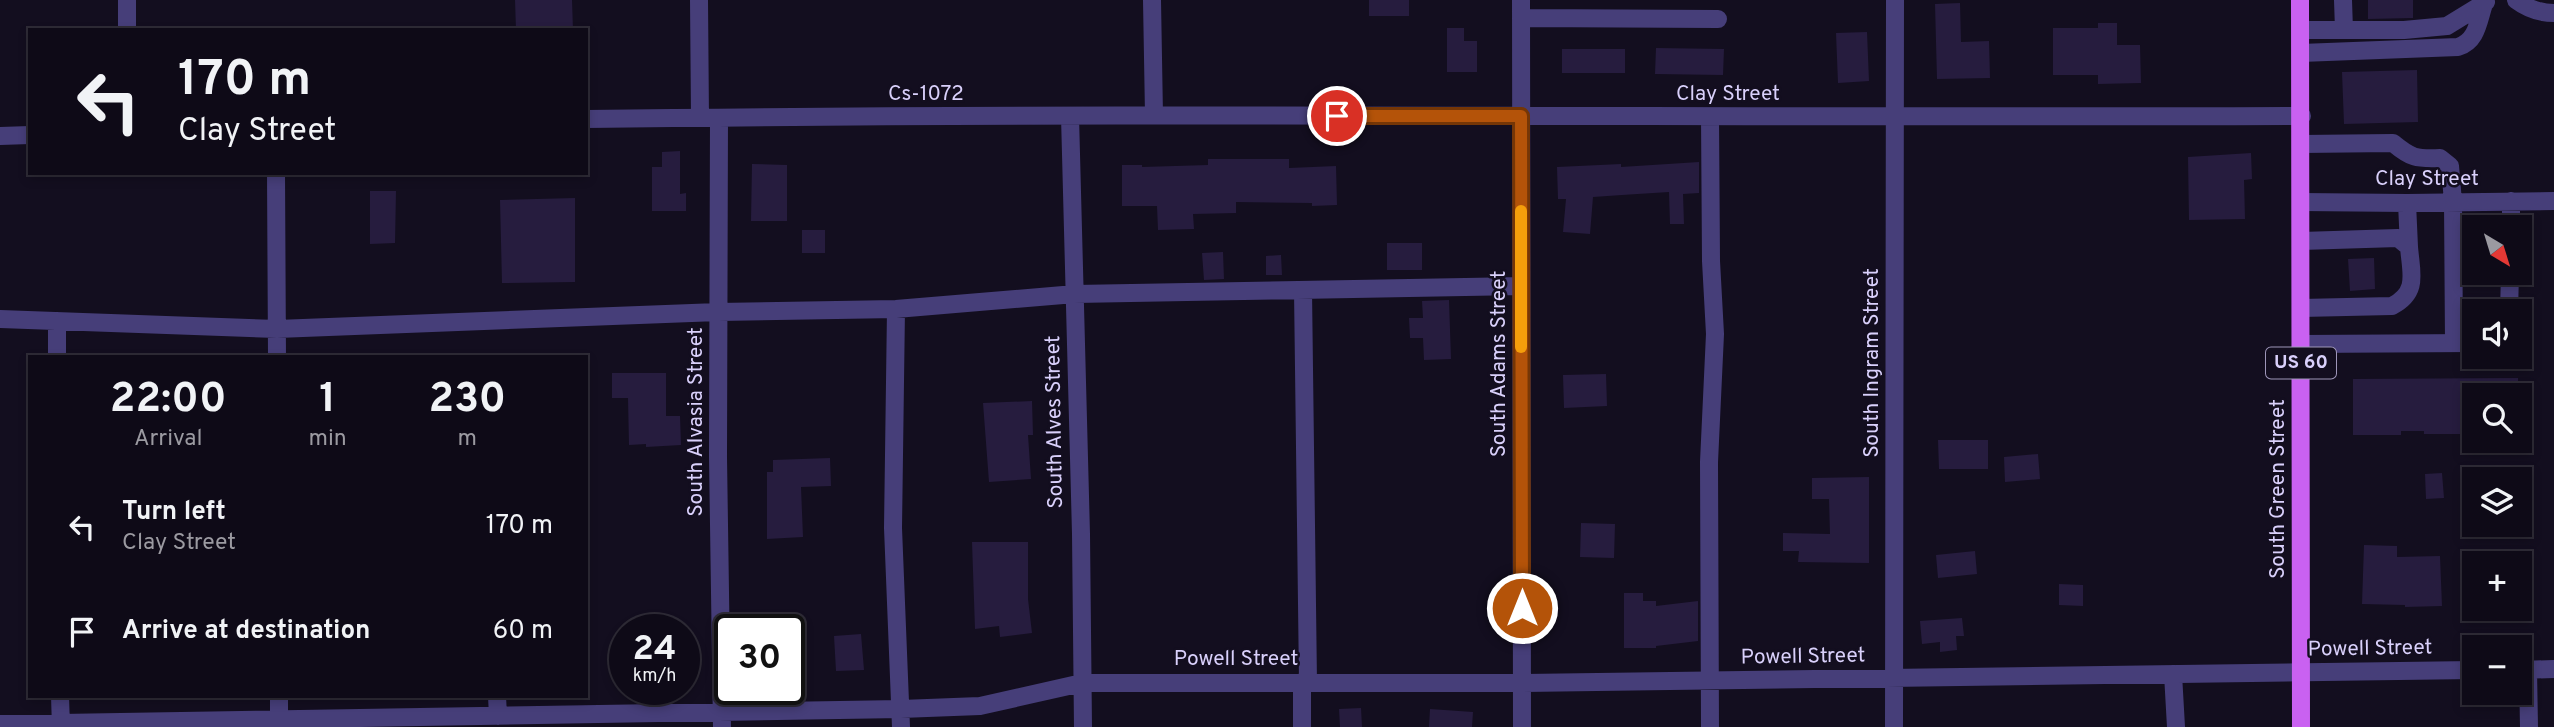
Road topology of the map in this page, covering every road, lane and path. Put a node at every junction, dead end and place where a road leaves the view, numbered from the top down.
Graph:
1 (127, 0) edge
2 (699, 0) edge
3 (1152, 0) edge
4 (1895, 0) edge
5 (2300, 0) edge
6 (2343, 0) edge
7 (2516, 0) edge
8 (2486, 2) edge
9 (1521, 9) edge
10 (2554, 13) edge
11 (1718, 19) dead end
12 (127, 28) edge
13 (2301, 30) junction
14 (2344, 30) junction
15 (2301, 52) junction
16 (1153, 115) junction
17 (1070, 116) junction
18 (1521, 116) junction
19 (2302, 116) junction
20 (1710, 117) junction
21 (699, 118) junction
22 (719, 118) junction
23 (1895, 118) junction
24 (588, 119) edge
25 (28, 135) edge
26 (0, 136) edge
27 (2301, 144) junction
28 (276, 175) edge
29 (2511, 201) junction
30 (2554, 201) edge
31 (2301, 202) junction
32 (2454, 202) junction
33 (2407, 203) junction
34 (2511, 215) edge
35 (2301, 241) junction
36 (2409, 247) junction
37 (1521, 286) junction
38 (1303, 290) junction
39 (1075, 295) junction
40 (2301, 308) junction
41 (896, 309) junction
42 (718, 312) junction
43 (0, 319) edge
44 (57, 321) junction
45 (277, 329) junction
46 (2454, 343) junction
47 (2462, 343) edge
48 (2301, 344) junction
49 (57, 355) edge
50 (277, 355) edge
51 (2462, 670) edge
52 (2532, 670) edge
53 (2554, 670) edge
54 (2301, 672) junction
55 (2174, 674) junction
56 (1894, 679) junction
57 (1710, 681) junction
58 (1305, 682) junction
59 (1082, 683) junction
60 (1522, 683) junction
61 (60, 698) edge
62 (279, 698) edge
63 (497, 698) edge
64 (2527, 705) edge
65 (498, 716) junction
66 (901, 718) edge
67 (721, 720) edge
68 (279, 723) edge
69 (0, 724) edge
70 (61, 725) edge
71 (1083, 727) edge
72 (1302, 727) edge
73 (1522, 727) edge
74 (1710, 727) edge
75 (1894, 727) edge
76 (2176, 727) edge
77 (2301, 727) edge
78 (2529, 727) edge

1 - 12 street
2 - 21 street
3 - 16 street
4 - 23 street, South Ingram Street
5 - 13 main road, South Green Street / US 60
6 - 14 street
7 - 10 street
8 - 14 street
8 - 15 street
9 - 11 street
9 - 18 street, South Adams Street
13 - 14 street
13 - 15 main road, South Green Street / US 60
15 - 19 main road, South Green Street / US 60
16 - 17 street, Cs-1072
16 - 18 street, Clay Street
17 - 22 street, Cs-1072
17 - 39 street, South Alves Street
18 - 20 street, Clay Street
18 - 37 street, South Adams Street
19 - 23 street, Clay Street
19 - 27 main road, South Green Street / US 60
20 - 23 street, Clay Street
20 - 57 street
21 - 22 street, Cs-1072
21 - 24 street
22 - 42 street, South Alvasia Street
23 - 56 street, South Ingram Street
25 - 26 street
27 - 31 main road, South Green Street / US 60
27 - 32 street
28 - 45 street
29 - 30 street, Clay Street
29 - 32 street, Clay Street
29 - 34 street
31 - 33 street, Clay Street
31 - 35 main road, South Green Street / US 60
32 - 33 street, Clay Street
32 - 46 street
33 - 36 street
35 - 36 street
35 - 40 main road, South Green Street / US 60
36 - 40 street
37 - 38 street
37 - 60 street, South Adams Street
38 - 39 street
38 - 58 street
39 - 41 street
39 - 59 street, South Alves Street
40 - 48 main road, South Green Street / US 60
41 - 42 street
41 - 66 street
42 - 45 street
42 - 67 street, South Alvasia Street
43 - 44 street
44 - 45 street
44 - 49 street
45 - 50 street
46 - 47 street
46 - 48 street
48 - 54 main road, South Green Street / US 60
51 - 54 street, Powell Street
52 - 53 street
54 - 55 street, Powell Street
54 - 77 main road, South Green Street / US 60
55 - 56 street, Powell Street
55 - 76 street
56 - 57 street, Powell Street
56 - 75 street, South Ingram Street
57 - 60 street, Powell Street
57 - 74 street
58 - 59 street, Powell Street
58 - 60 street, Powell Street
58 - 72 street
59 - 66 street, Powell Street
59 - 71 street, South Alves Street
60 - 73 street, South Adams Street
61 - 70 street
62 - 68 street
63 - 65 street
64 - 78 street
65 - 67 street, Powell Street
65 - 68 street, Powell Street
66 - 67 street, Powell Street
68 - 70 street, Powell Street
69 - 70 street, Powell Street

